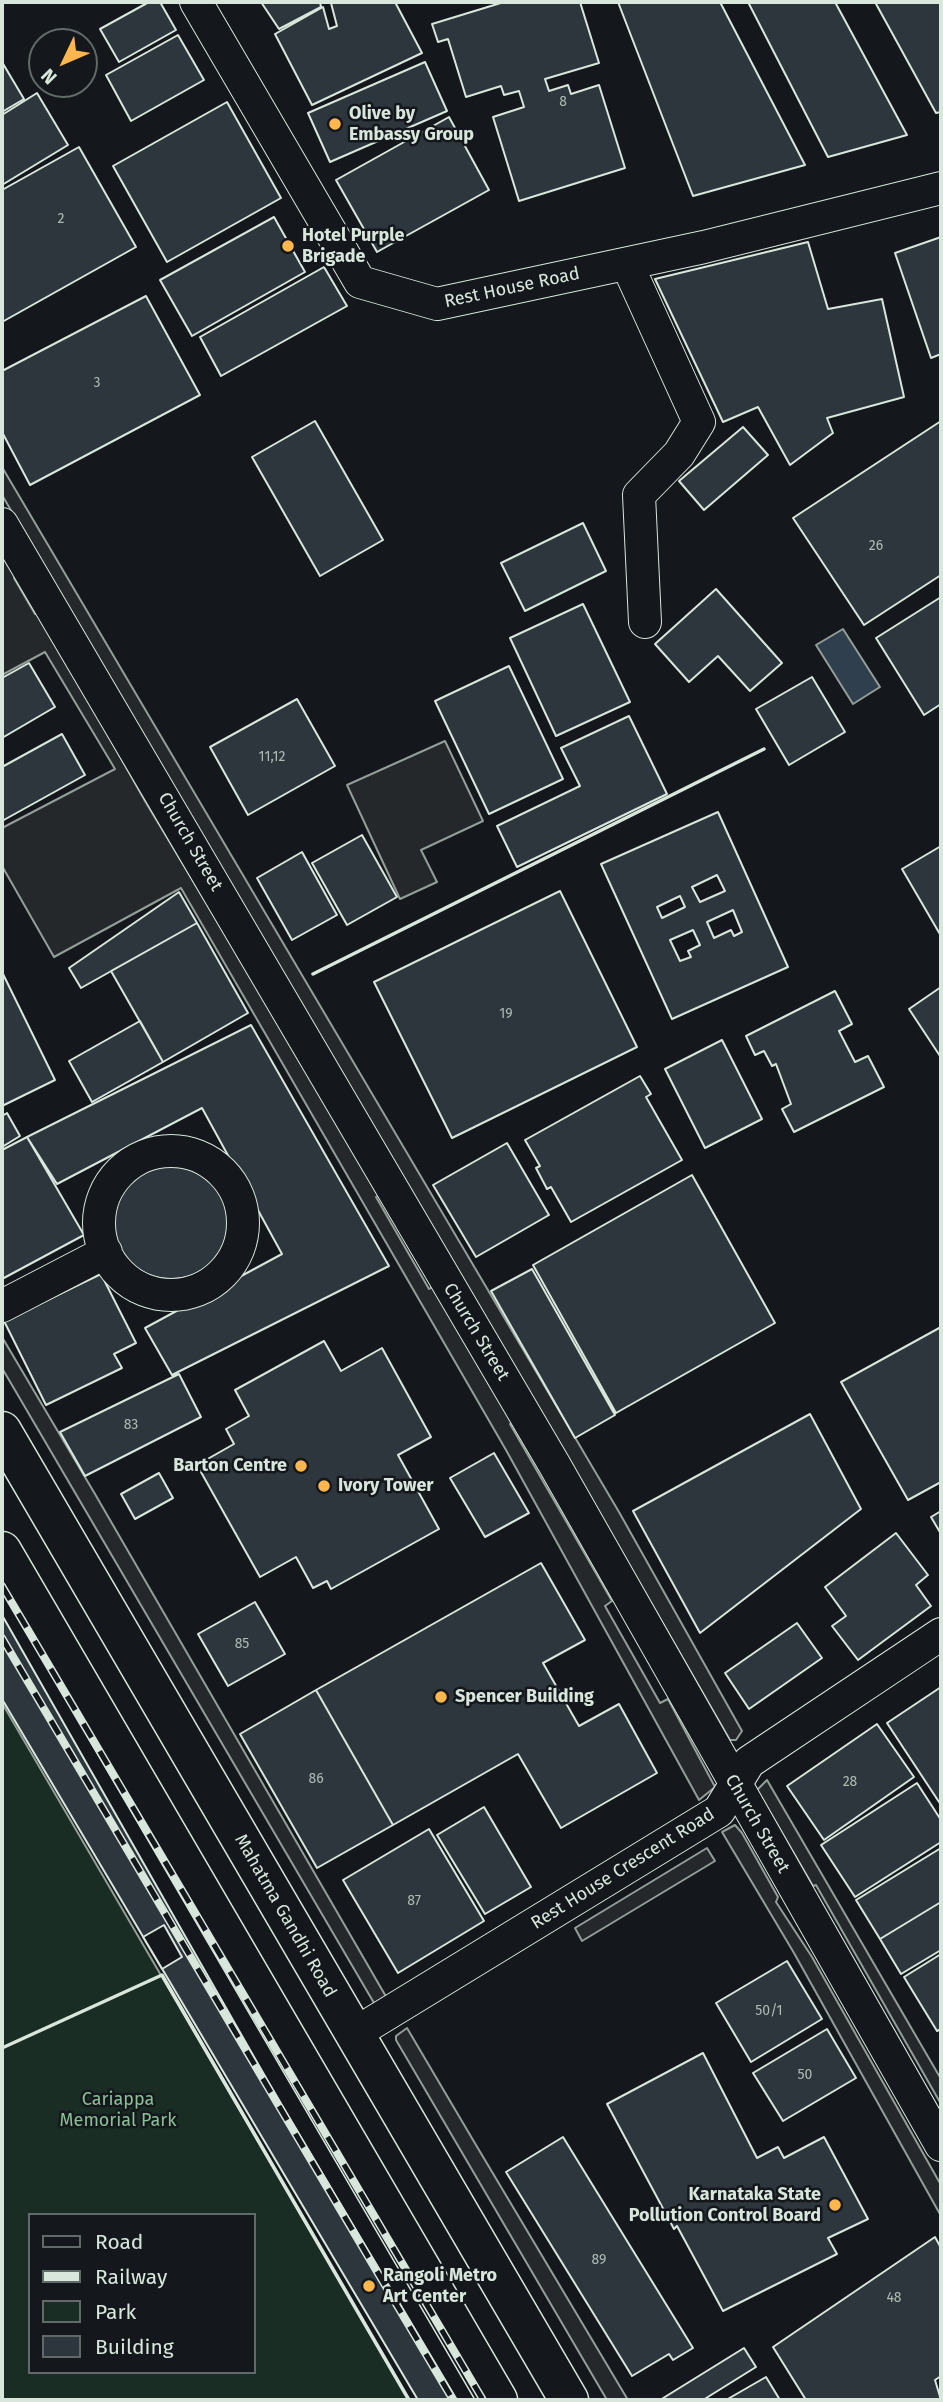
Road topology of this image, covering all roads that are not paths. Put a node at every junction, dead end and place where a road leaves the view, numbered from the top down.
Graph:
1 (196, 2) edge
2 (941, 188) edge
3 (627, 264) junction
4 (2, 524) edge
5 (645, 622) dead end
6 (106, 1252) junction
7 (2, 1306) edge
8 (2, 1430) edge
9 (2, 1551) edge
10 (941, 1634) edge
11 (735, 1786) junction
12 (354, 2034) junction
13 (941, 2145) edge
14 (498, 2400) edge
15 (569, 2400) edge

1 - 3 street, Rest House Road
2 - 3 street, Rest House Road
3 - 5 street
4 - 11 street, Church Street
6 - 6 street
6 - 7 street
8 - 12 main road, Mahatma Gandhi Road
9 - 14 main road
10 - 11 street, Rest House Crescent Road
11 - 12 street, Rest House Crescent Road
11 - 13 street, Church Street
12 - 15 main road, Mahatma Gandhi Road

